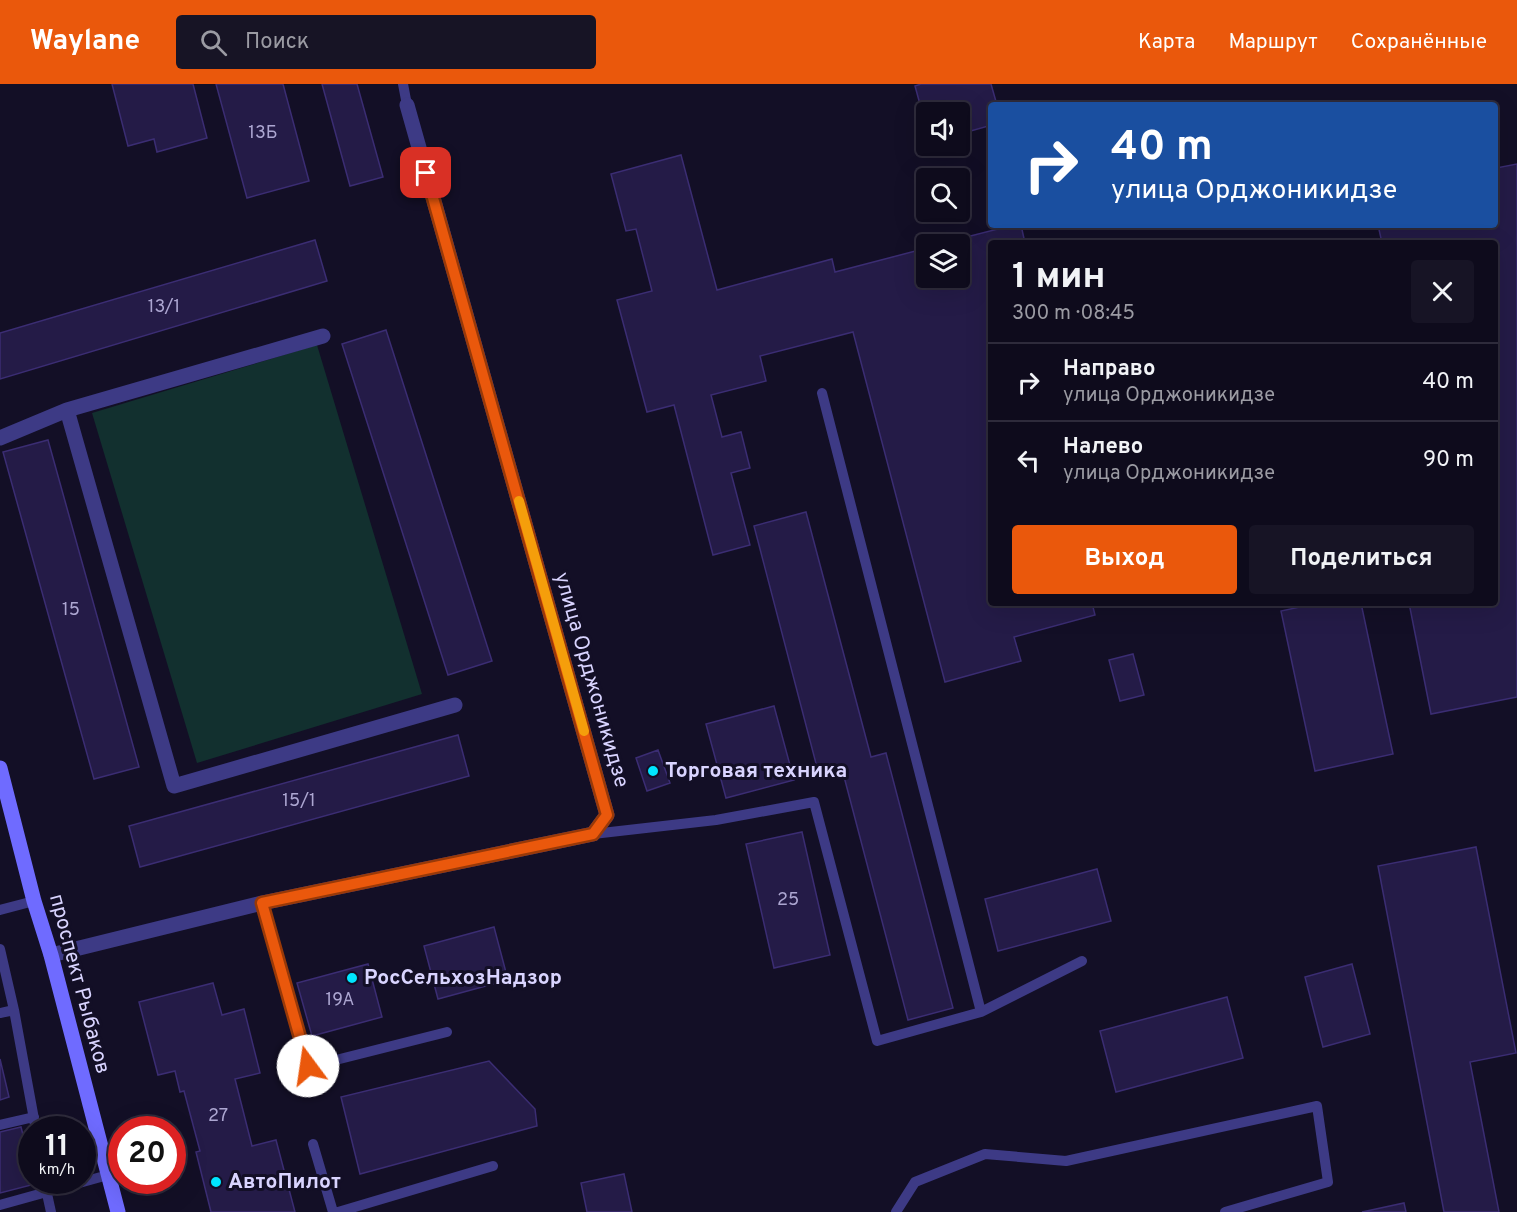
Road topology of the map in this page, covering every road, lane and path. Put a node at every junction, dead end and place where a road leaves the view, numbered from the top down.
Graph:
1 (403, 84) edge
2 (407, 105) joint
3 (323, 336) dead end
4 (822, 393) dead end
5 (67, 410) junction
6 (0, 438) edge
7 (454, 705) dead end
8 (0, 768) edge
9 (593, 834) junction
10 (34, 901) junction
11 (262, 903) junction
12 (0, 910) edge
13 (0, 949) edge
14 (51, 955) junction
15 (1082, 961) dead end
16 (14, 1010) junction
17 (981, 1012) junction
18 (0, 1013) edge
19 (447, 1032) dead end
20 (34, 1116) edge
21 (18, 1121) edge
22 (0, 1125) edge
23 (313, 1144) dead end
24 (493, 1166) dead end
25 (108, 1175) joint
26 (96, 1177) edge
27 (26, 1194) edge
28 (47, 1194) edge
29 (113, 1194) edge
30 (0, 1205) edge
31 (51, 1212) edge
32 (118, 1212) edge
33 (333, 1212) edge
34 (338, 1212) edge
35 (896, 1212) edge
36 (1225, 1212) edge

1 - 2 lane
2 - 9 street, улица Орджоникидзе
3 - 5 street
4 - 17 lane
5 - 6 street
5 - 7 street
8 - 10 main road, проспект Рыбаков
9 - 11 street
9 - 17 lane
10 - 12 lane
10 - 14 main road, проспект Рыбаков
11 - 14 street
11 - 19 lane
13 - 16 lane
14 - 25 main road, проспект Рыбаков
15 - 17 lane
16 - 18 lane
16 - 20 lane
21 - 22 lane
23 - 33 lane
24 - 34 lane
25 - 26 lane
27 - 30 lane
28 - 31 lane
29 - 32 main road, проспект Рыбаков
35 - 36 lane

